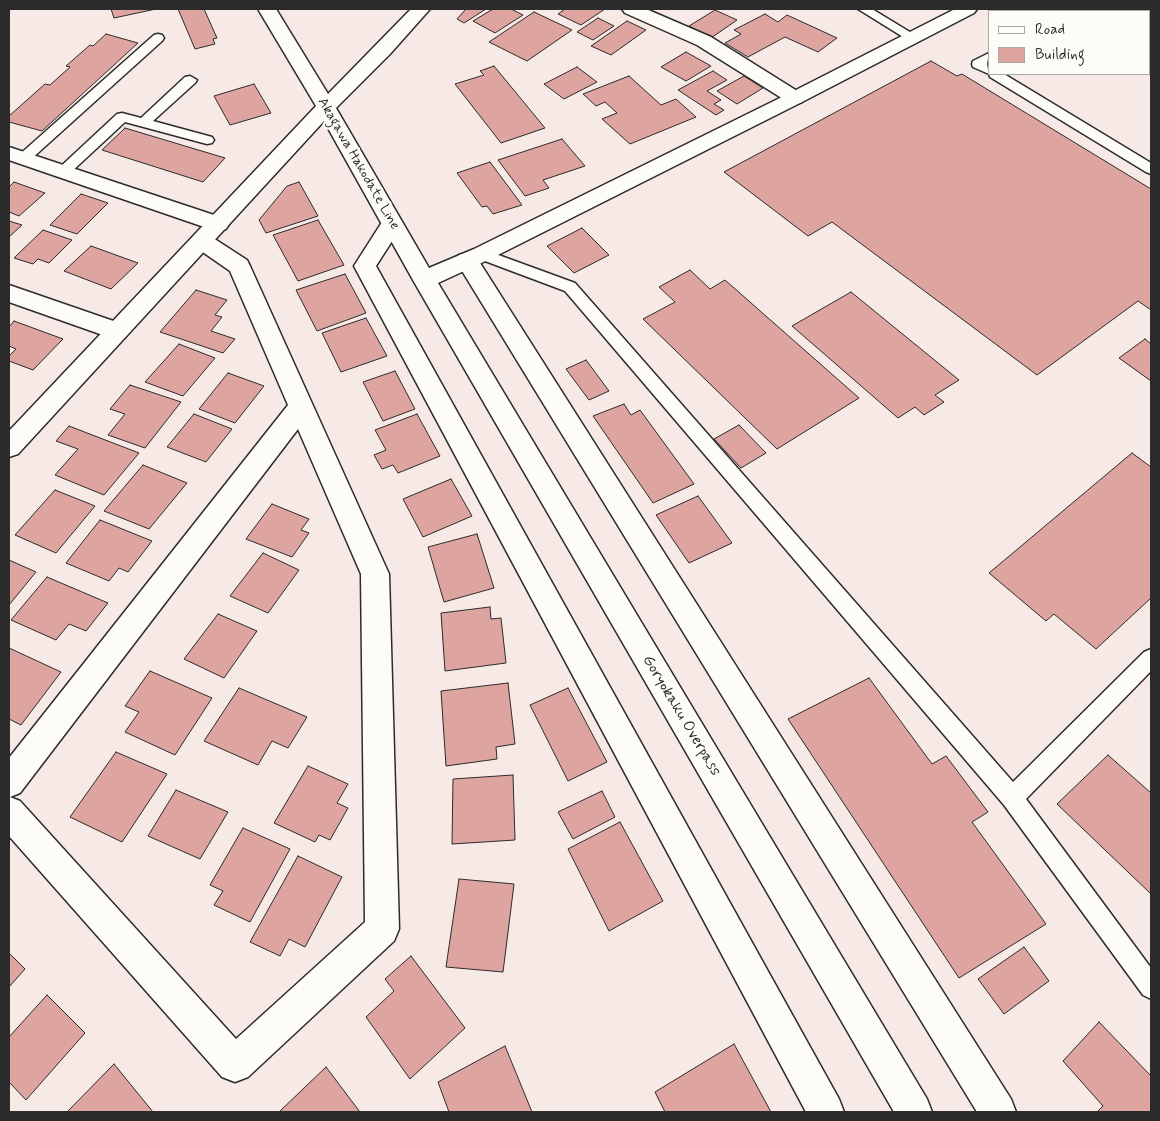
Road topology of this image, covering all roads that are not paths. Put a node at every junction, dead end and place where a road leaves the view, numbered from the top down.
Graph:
1 (266, 9) edge
2 (421, 9) edge
3 (631, 9) edge
4 (864, 9) edge
5 (968, 9) edge
6 (158, 38) dead end
7 (912, 38) junction
8 (988, 59) edge
9 (988, 69) edge
10 (997, 75) edge
11 (190, 80) dead end
12 (795, 98) junction
13 (326, 107) junction
14 (143, 123) junction
15 (207, 140) dead end
16 (16, 156) edge
17 (1151, 169) edge
18 (64, 171) junction
19 (392, 224) junction
20 (210, 232) junction
21 (474, 258) junction
22 (424, 280) junction
23 (9, 293) edge
24 (448, 321) joint
25 (117, 331) junction
26 (300, 408) junction
27 (9, 448) edge
28 (1151, 658) edge
29 (9, 782) edge
30 (1012, 798) junction
31 (9, 812) edge
32 (1151, 987) edge
33 (826, 1112) edge
34 (914, 1112) edge
35 (998, 1112) edge

1 - 13 street, Akagawa Hakodate Line
2 - 13 street
3 - 12 street
4 - 7 lane
5 - 7 street
6 - 16 lane
7 - 12 street
8 - 9 lane
10 - 17 lane
11 - 14 lane
12 - 21 street
13 - 19 street, Akagawa Hakodate Line
13 - 20 street
14 - 15 lane
14 - 18 lane
16 - 18 street
18 - 20 street
19 - 22 street, Akagawa Hakodate Line
19 - 33 street
20 - 25 street
20 - 26 street
21 - 22 street
21 - 30 lane
21 - 35 street
22 - 24 street, Akagawa Hakodate Line
23 - 25 street
24 - 34 street, Goryokaku Overpass
25 - 27 street
26 - 29 street
26 - 31 street
28 - 30 lane
30 - 32 lane

